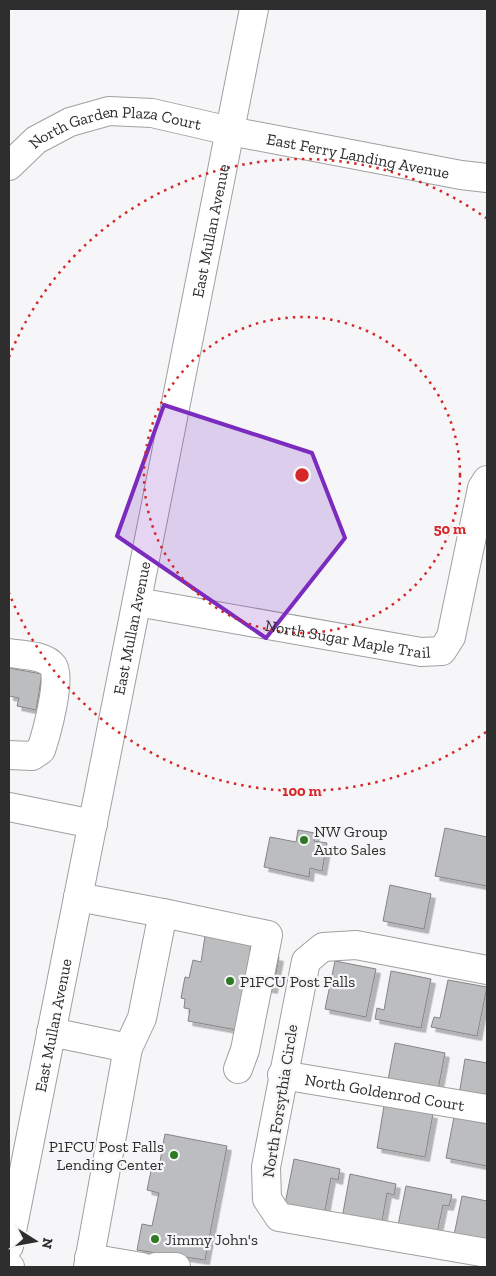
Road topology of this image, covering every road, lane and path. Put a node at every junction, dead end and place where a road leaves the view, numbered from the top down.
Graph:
1 (254, 9) edge
2 (230, 132) junction
3 (13, 153) edge
4 (487, 178) edge
5 (487, 480) edge
6 (137, 602) junction
7 (9, 653) edge
8 (14, 755) edge
9 (9, 807) edge
10 (93, 824) junction
11 (78, 897) junction
12 (163, 913) junction
13 (487, 970) edge
14 (51, 1032) junction
15 (128, 1048) junction
16 (238, 1070) dead end
17 (282, 1075) junction
18 (487, 1109) edge
19 (9, 1246) edge
20 (487, 1253) edge
21 (89, 1263) edge
22 (142, 1267) edge
23 (156, 1267) edge
24 (176, 1267) edge

1 - 2 main road, East Mullan Avenue
2 - 3 main road, North Garden Plaza Court
2 - 4 main road, East Ferry Landing Avenue
2 - 6 main road, East Mullan Avenue
5 - 6 main road, North Sugar Maple Trail
6 - 10 main road, East Mullan Avenue
7 - 8 main road
9 - 10 main road
10 - 11 main road, East Mullan Avenue
11 - 12 main road
11 - 14 main road, East Mullan Avenue
12 - 15 main road
12 - 16 main road
13 - 17 main road, North Forsythia Circle
14 - 15 main road
14 - 19 main road, East Mullan Avenue
15 - 21 main road
17 - 18 main road, North Goldenrod Court
17 - 20 main road, North Forsythia Circle
21 - 22 main road
23 - 24 main road

